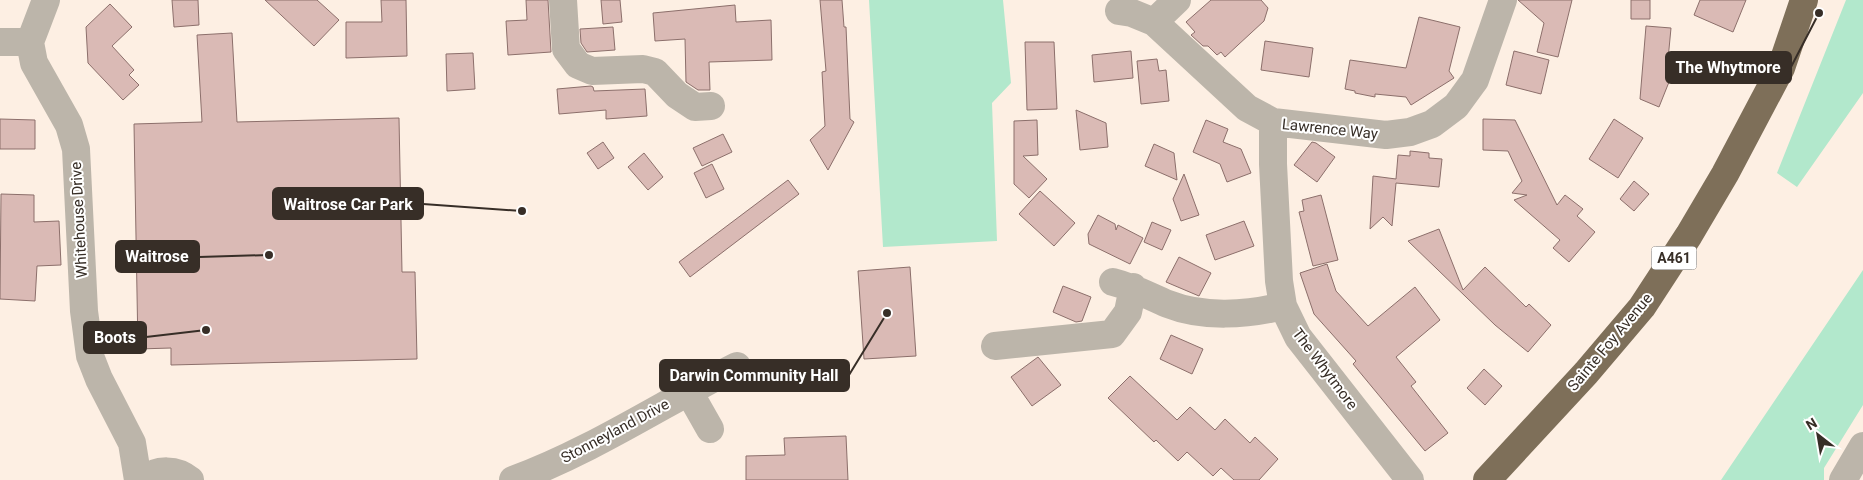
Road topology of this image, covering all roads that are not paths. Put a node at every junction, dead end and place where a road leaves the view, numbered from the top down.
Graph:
1 (46, 0) edge
2 (563, 0) edge
3 (1177, 0) edge
4 (1503, 0) edge
5 (1804, 0) edge
6 (1119, 11) dead end
7 (1154, 22) junction
8 (0, 42) edge
9 (30, 42) junction
10 (711, 106) dead end
11 (1273, 122) junction
12 (1283, 306) junction
13 (995, 346) dead end
14 (737, 366) dead end
15 (689, 392) junction
16 (710, 429) dead end
17 (132, 444) junction
18 (1863, 446) edge
19 (180, 476) edge
20 (138, 480) edge
21 (144, 480) edge
22 (513, 480) edge
23 (1410, 480) edge
24 (1487, 480) edge
25 (1843, 480) edge

1 - 9 street
2 - 10 street
3 - 7 street
4 - 11 street, Lawrence Way
5 - 24 highway, Sainte Foy Avenue / A461
6 - 7 street, Lawrence Way
7 - 11 street, Lawrence Way
8 - 9 street
9 - 17 street, Whitehouse Drive
11 - 12 street, The Whytmore
12 - 13 street
12 - 23 street, The Whytmore
14 - 15 street, Stonneyland Drive
15 - 16 street
15 - 22 street, Stonneyland Drive
17 - 19 street, Whitehouse Drive
17 - 20 street, Whitehouse Drive
18 - 25 street
19 - 21 street

